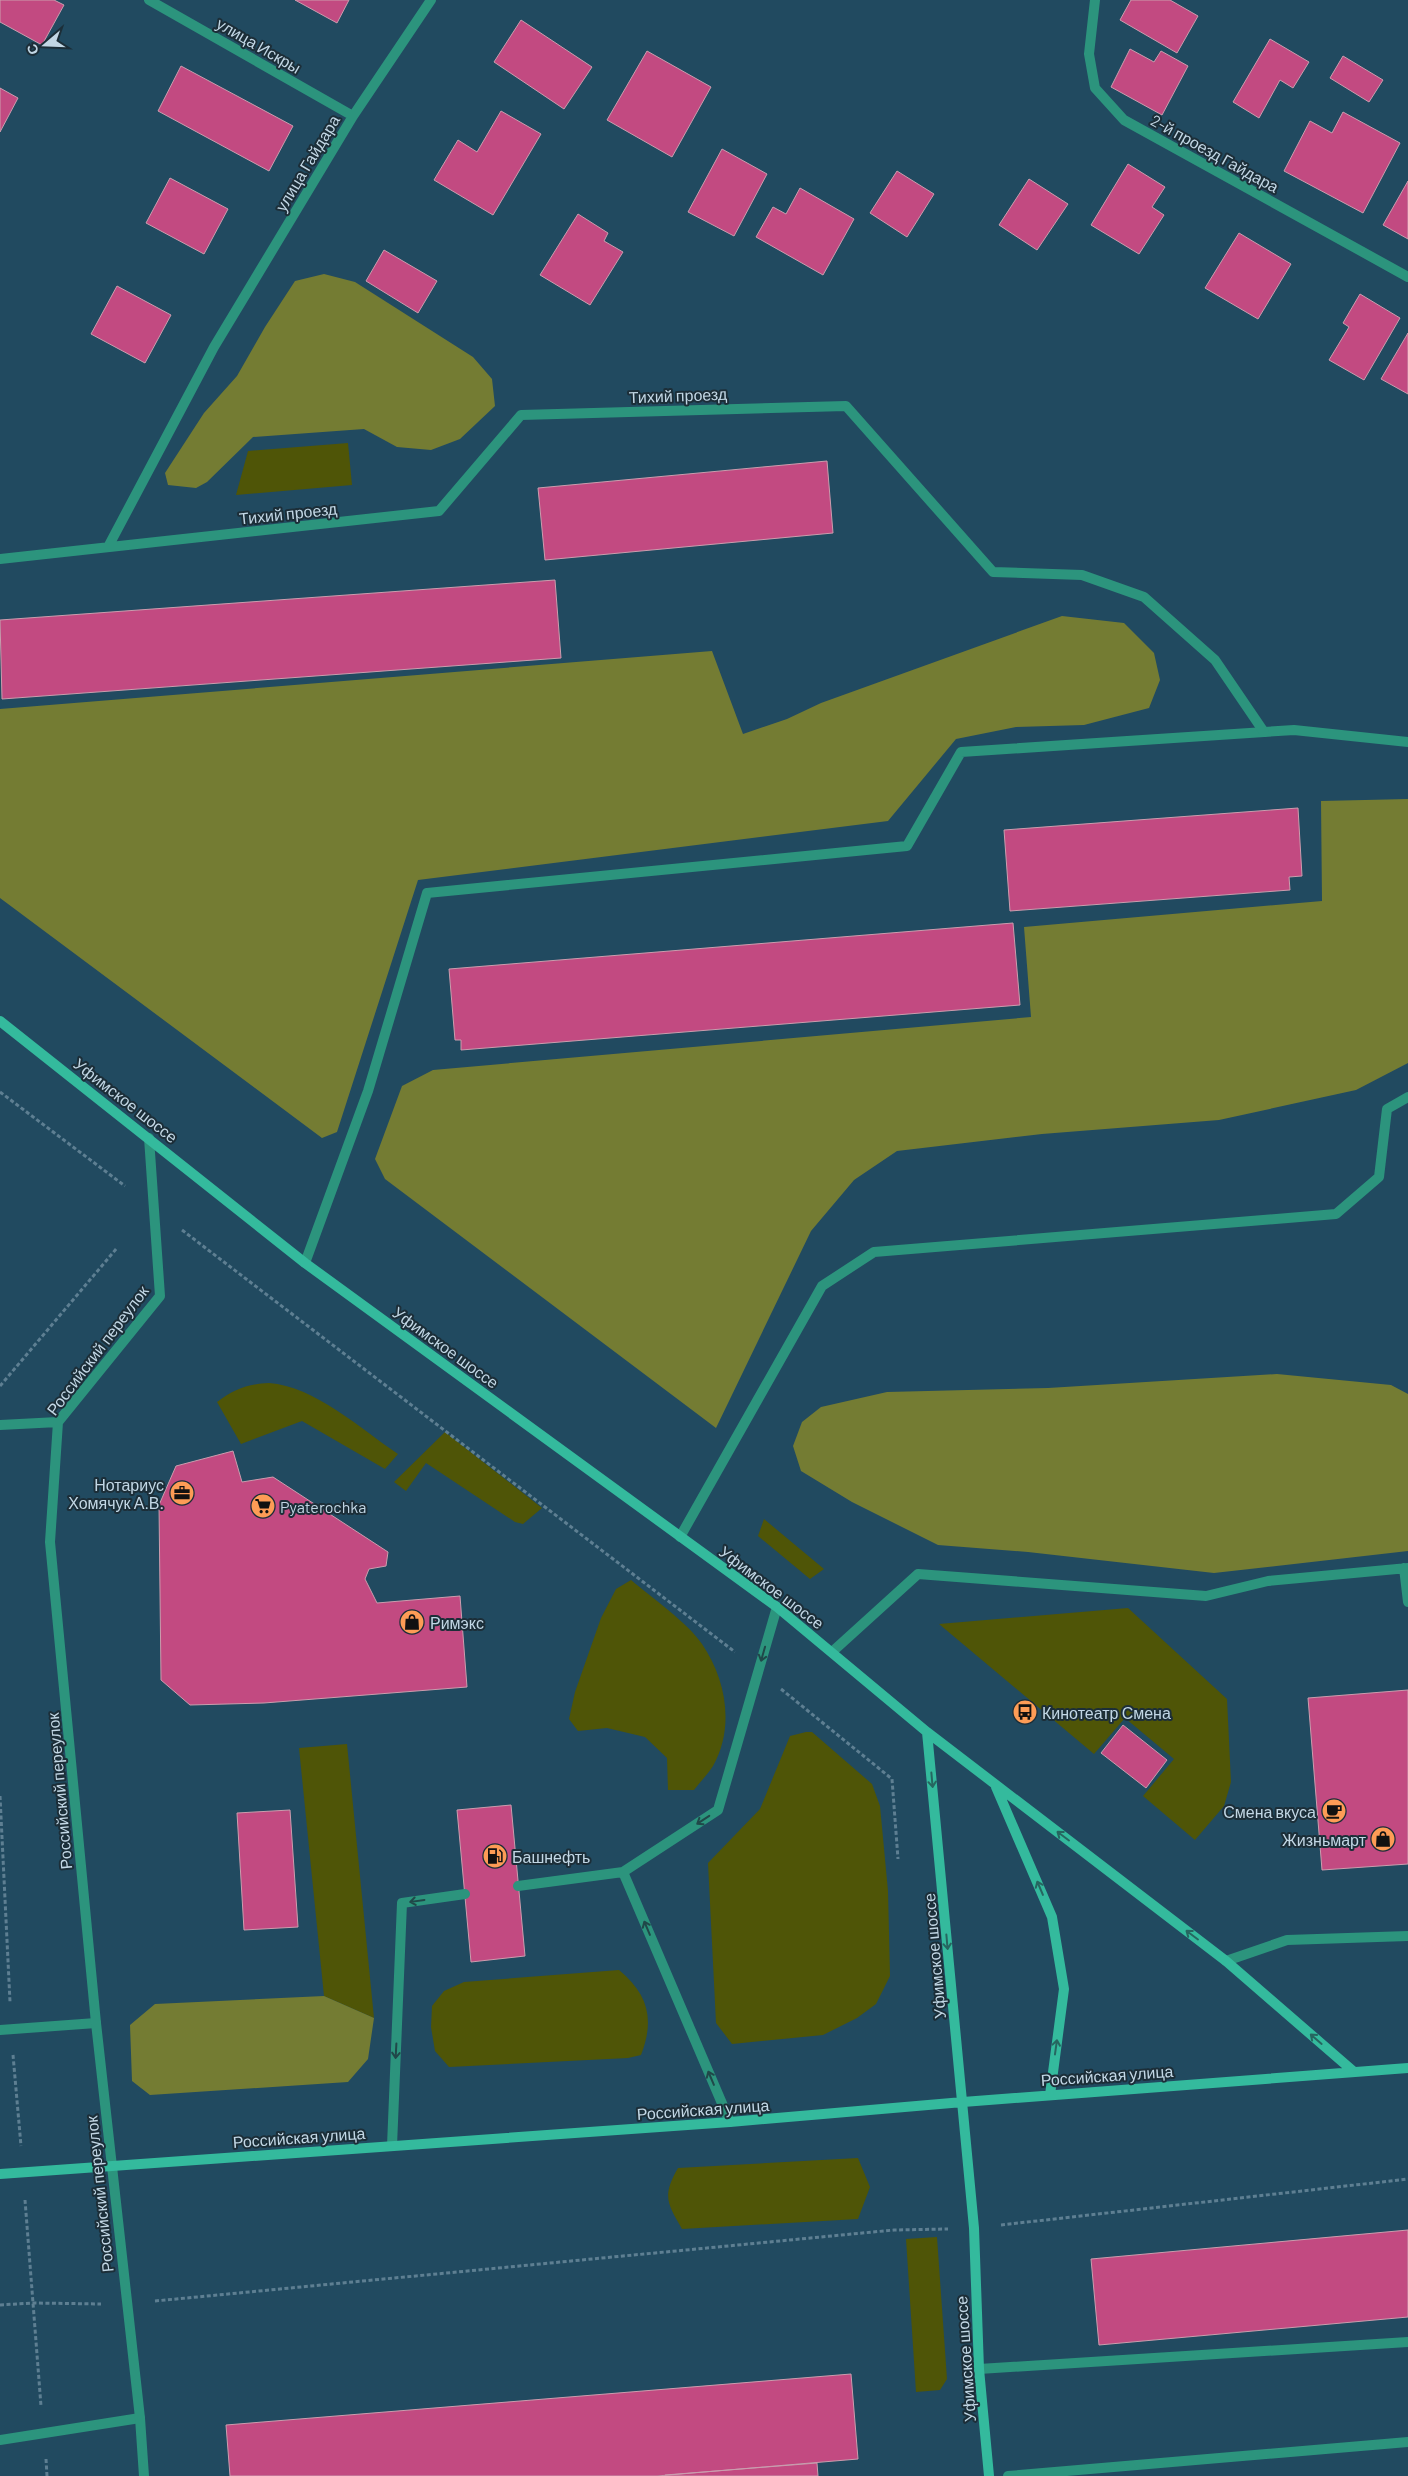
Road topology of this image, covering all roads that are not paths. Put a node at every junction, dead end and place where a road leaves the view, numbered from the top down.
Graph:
1 (150, 0) edge
2 (431, 0) edge
3 (1095, 0) edge
4 (353, 116) junction
5 (1408, 277) edge
6 (108, 547) junction
7 (0, 559) edge
8 (1264, 732) junction
9 (1408, 742) edge
10 (0, 1021) edge
11 (1408, 1097) edge
12 (149, 1138) junction
13 (305, 1263) junction
14 (58, 1422) junction
15 (0, 1425) edge
16 (680, 1537) junction
17 (1406, 1568) edge
18 (1408, 1602) edge
19 (776, 1607) junction
20 (832, 1652) junction
21 (927, 1732) junction
22 (996, 1785) junction
23 (623, 1872) junction
24 (518, 1886) dead end
25 (465, 1894) dead end
26 (1408, 1936) edge
27 (1226, 1961) junction
28 (96, 2023) junction
29 (0, 2030) edge
30 (1408, 2068) edge
31 (1353, 2071) junction
32 (1050, 2095) junction
33 (963, 2102) junction
34 (730, 2122) junction
35 (392, 2146) junction
36 (111, 2165) junction
37 (0, 2174) edge
38 (1408, 2342) edge
39 (979, 2369) junction
40 (140, 2418) junction
41 (0, 2440) edge
42 (1408, 2442) edge
43 (144, 2476) edge
44 (989, 2476) edge
45 (1008, 2476) edge

1 - 4 street, улица Искры
2 - 4 street, улица Гайдара
3 - 5 street, 2-й проезд Гайдара
4 - 6 street, улица Гайдара
6 - 7 street, Тихий проезд
6 - 8 street, Тихий проезд
8 - 9 street
8 - 13 street
10 - 12 main road, Уфимское шоссе
11 - 16 street
12 - 13 main road, Уфимское шоссе
12 - 14 street, Российский переулок
13 - 16 main road, Уфимское шоссе
14 - 15 street
14 - 28 street, Российский переулок
16 - 19 main road, Уфимское шоссе
17 - 18 street
17 - 20 street
19 - 20 main road, Уфимское шоссе
19 -> 23 street
20 - 21 main road, Уфимское шоссе
21 - 22 main road
21 -> 33 main road, Уфимское шоссе
27 -> 22 main road
32 -> 22 main road
23 - 24 street
34 -> 23 street
25 -> 35 street
26 - 27 street
31 -> 27 main road
28 - 29 street
28 - 36 street, Российский переулок
30 - 31 main road, Российская улица
31 - 32 main road, Российская улица
32 - 33 main road, Российская улица
33 - 34 main road, Российская улица
33 - 39 main road, Уфимское шоссе
34 - 35 main road, Российская улица
35 - 36 main road, Российская улица
36 - 37 main road, Российская улица
36 - 40 street, Российский переулок
38 - 39 street
39 - 44 main road, Уфимское шоссе
40 - 41 street
40 - 43 street, Российский переулок
42 - 45 street

